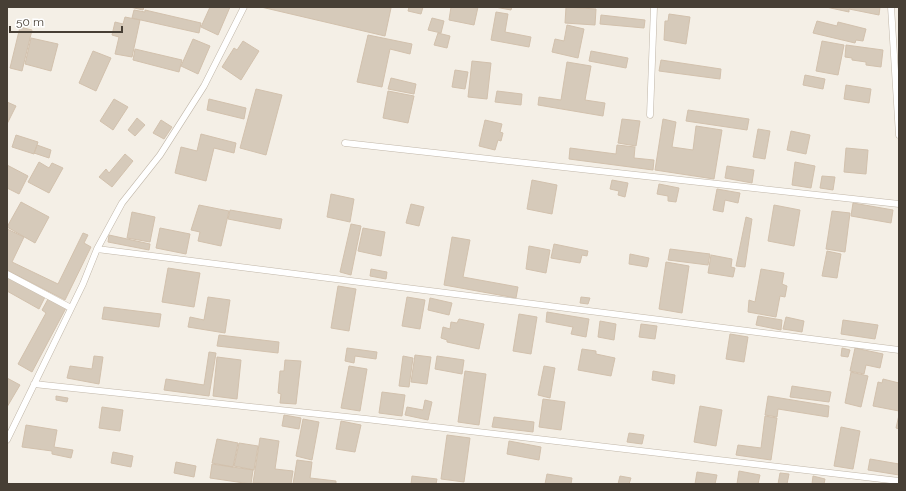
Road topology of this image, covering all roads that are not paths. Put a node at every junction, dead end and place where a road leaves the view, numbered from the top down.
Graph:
1 (244, 7) edge
2 (654, 7) edge
3 (891, 7) edge
4 (650, 114) dead end
5 (899, 135) edge
6 (345, 143) dead end
7 (899, 204) edge
8 (97, 249) junction
9 (7, 274) edge
10 (71, 308) junction
11 (899, 350) edge
12 (34, 384) junction
13 (7, 440) edge
14 (899, 481) edge

1 - 8 lane
2 - 4 lane
3 - 5 lane
6 - 7 lane
8 - 10 lane
8 - 11 lane
9 - 10 lane
10 - 12 lane
12 - 13 lane
12 - 14 lane

